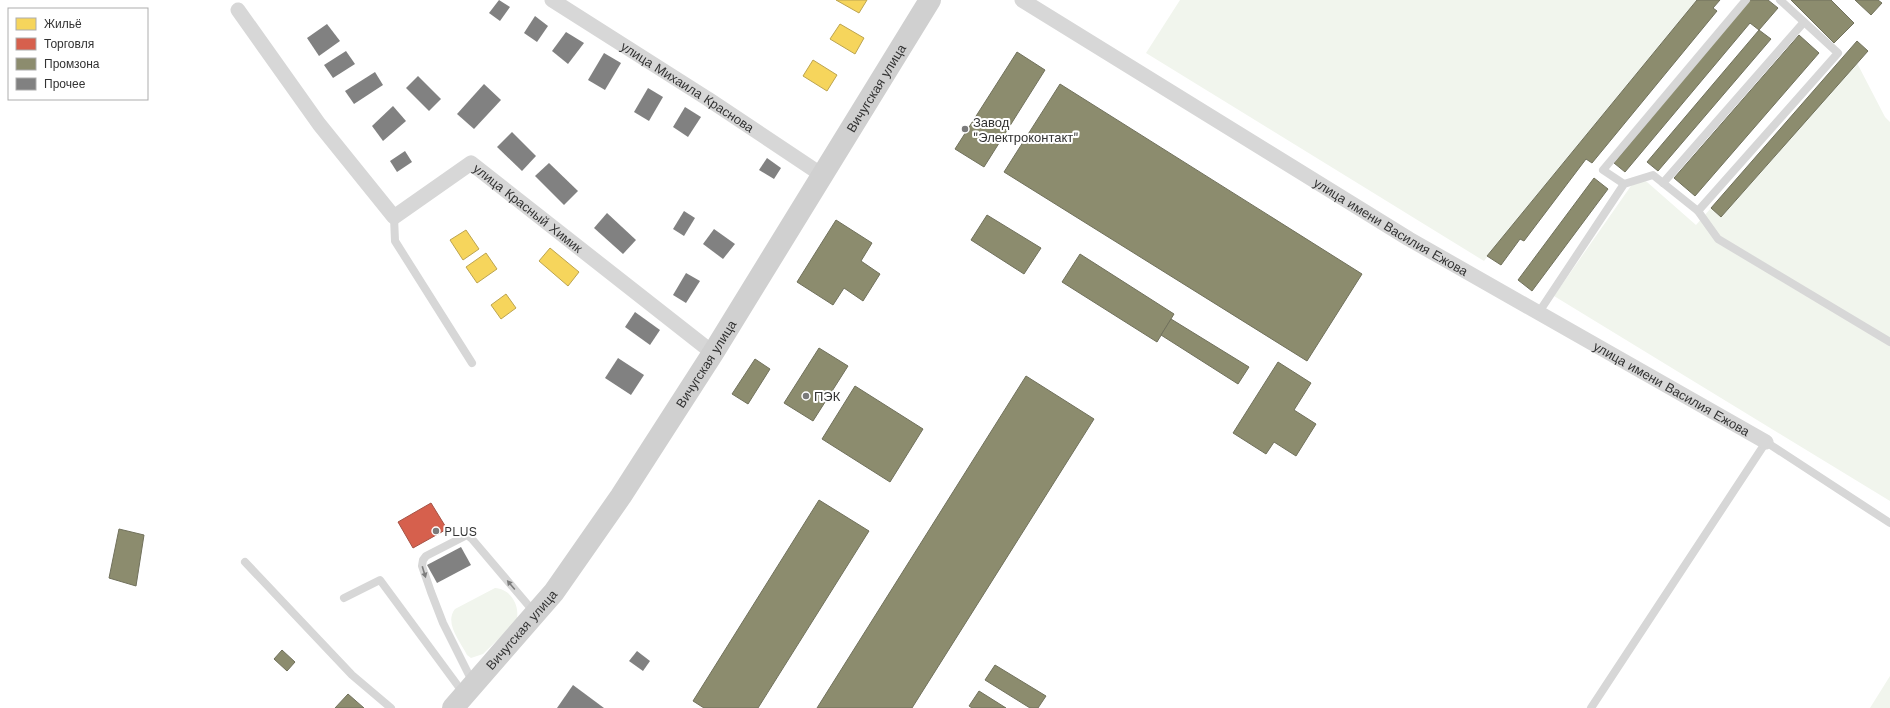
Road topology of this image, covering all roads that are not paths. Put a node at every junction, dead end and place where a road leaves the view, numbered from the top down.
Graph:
1 (552, 0) edge
2 (930, 0) edge
3 (1022, 0) edge
4 (1746, 0) edge
5 (1780, 0) edge
6 (238, 10) dead end
7 (1804, 22) junction
8 (822, 175) junction
9 (1663, 183) junction
10 (1624, 184) junction
11 (1698, 211) junction
12 (394, 217) junction
13 (1538, 312) junction
14 (1890, 342) edge
15 (713, 353) junction
16 (472, 364) dead end
17 (1766, 442) junction
18 (1890, 523) edge
19 (246, 562) dead end
20 (344, 598) dead end
21 (536, 614) junction
22 (464, 696) edge
23 (391, 708) edge
24 (1591, 708) edge

1 - 8 street, улица Михаила Краснова
2 - 8 main road, Вичугская улица
3 - 13 street, улица имени Василия Ежова
4 - 10 lane
5 - 7 lane
6 - 12 street
7 - 9 lane
7 - 11 lane
8 - 15 main road, Вичугская улица
9 - 10 lane
9 - 11 lane
10 - 13 lane
11 - 14 lane
12 - 15 street, улица Красный Химик
12 - 16 lane
13 - 17 street, улица имени Василия Ежова
15 - 21 main road, Вичугская улица
17 - 18 lane
17 - 24 lane
19 - 23 lane
20 - 22 lane
21 - 22 main road, Вичугская улица
21 -> 22 lane

